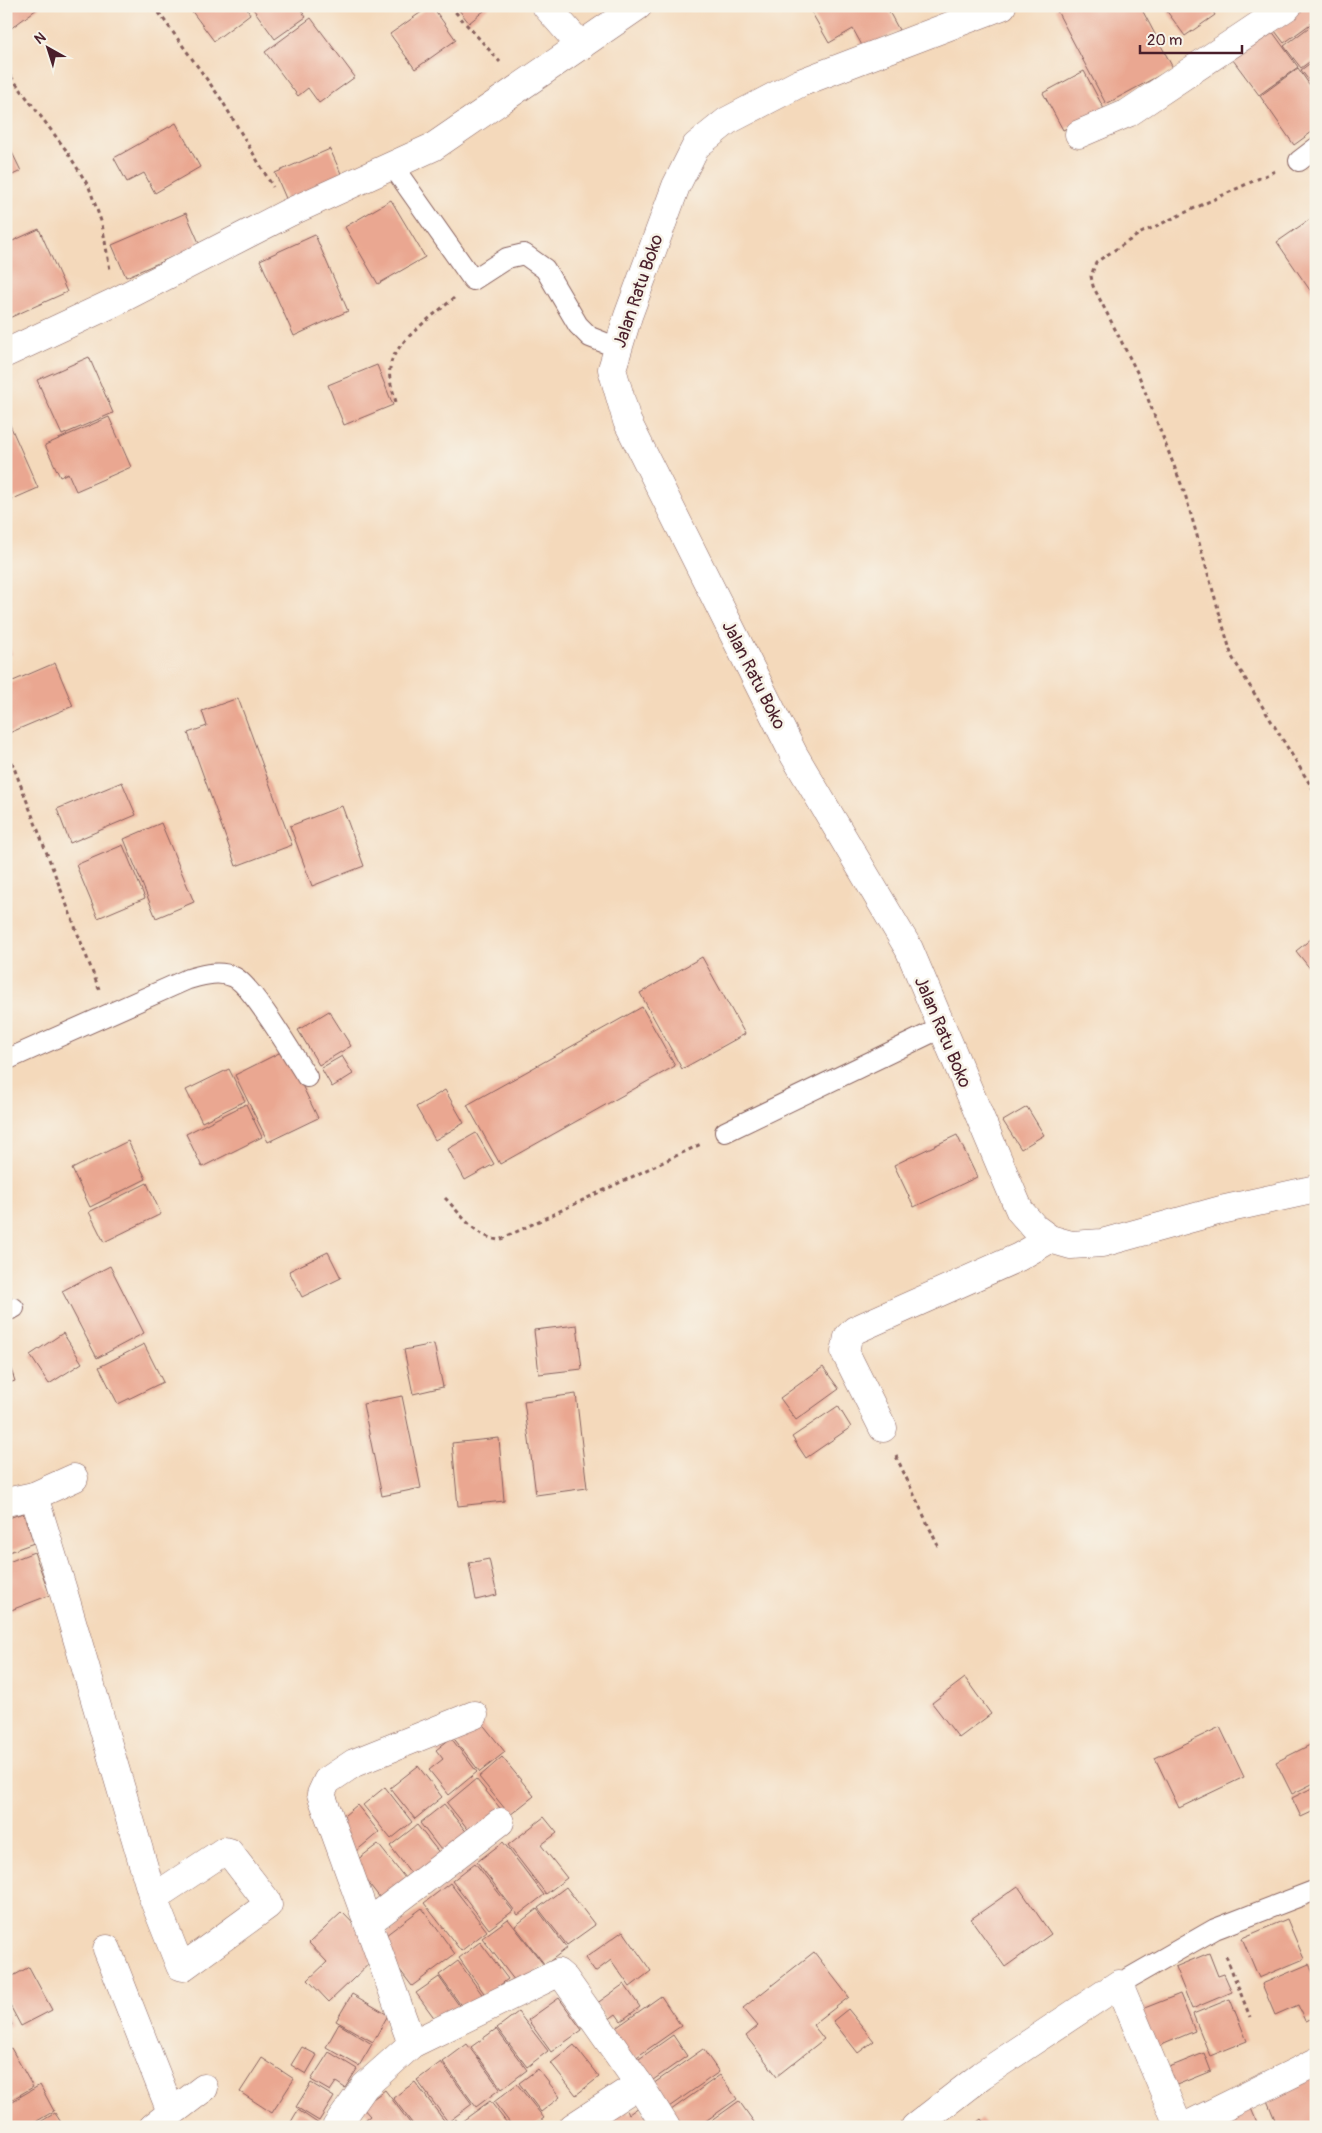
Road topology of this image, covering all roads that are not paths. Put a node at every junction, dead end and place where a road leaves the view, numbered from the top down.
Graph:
1 (546, 6) edge
2 (1002, 6) edge
3 (1288, 6) edge
4 (622, 11) edge
5 (955, 14) edge
6 (581, 46) junction
7 (1079, 134) dead end
8 (1316, 148) edge
9 (1299, 161) road end
10 (392, 165) junction
11 (618, 348) junction
12 (6, 353) edge
13 (941, 1028) junction
14 (6, 1060) edge
15 (307, 1078) dead end
16 (725, 1132) road end
17 (1316, 1189) edge
18 (1050, 1239) junction
19 (883, 1428) road end
20 (74, 1478) dead end
21 (34, 1496) junction
22 (6, 1502) edge
23 (474, 1715) dead end
24 (500, 1822) dead end
25 (1316, 1890) edge
26 (153, 1898) dead end
27 (368, 1923) junction
28 (106, 1949) dead end
29 (1118, 1984) junction
30 (412, 2044) junction
31 (1316, 2062) edge
32 (639, 2084) junction
33 (204, 2088) dead end
34 (162, 2120) edge
35 (336, 2127) edge
36 (573, 2127) edge
37 (666, 2127) edge
38 (915, 2127) edge
39 (1179, 2127) edge
40 (1184, 2127) edge

1 - 6 street
2 - 5 street, Jalan Ratu Boko
3 - 7 street
4 - 6 street
5 - 11 street, Jalan Ratu Boko
6 - 10 street
8 - 9 lane
10 - 11 lane
10 - 12 street
11 - 13 street, Jalan Ratu Boko
13 - 16 lane
13 - 18 street, Jalan Ratu Boko
14 - 15 lane
17 - 18 street, Jalan Ratu Boko
18 - 19 street
20 - 21 street
21 - 22 street
21 - 26 street
23 - 27 street
24 - 27 street
25 - 29 lane
27 - 30 street
28 - 34 street
29 - 38 street
29 - 39 street
30 - 32 street
30 - 35 street
31 - 40 street
32 - 36 street
32 - 37 street
33 - 34 street

